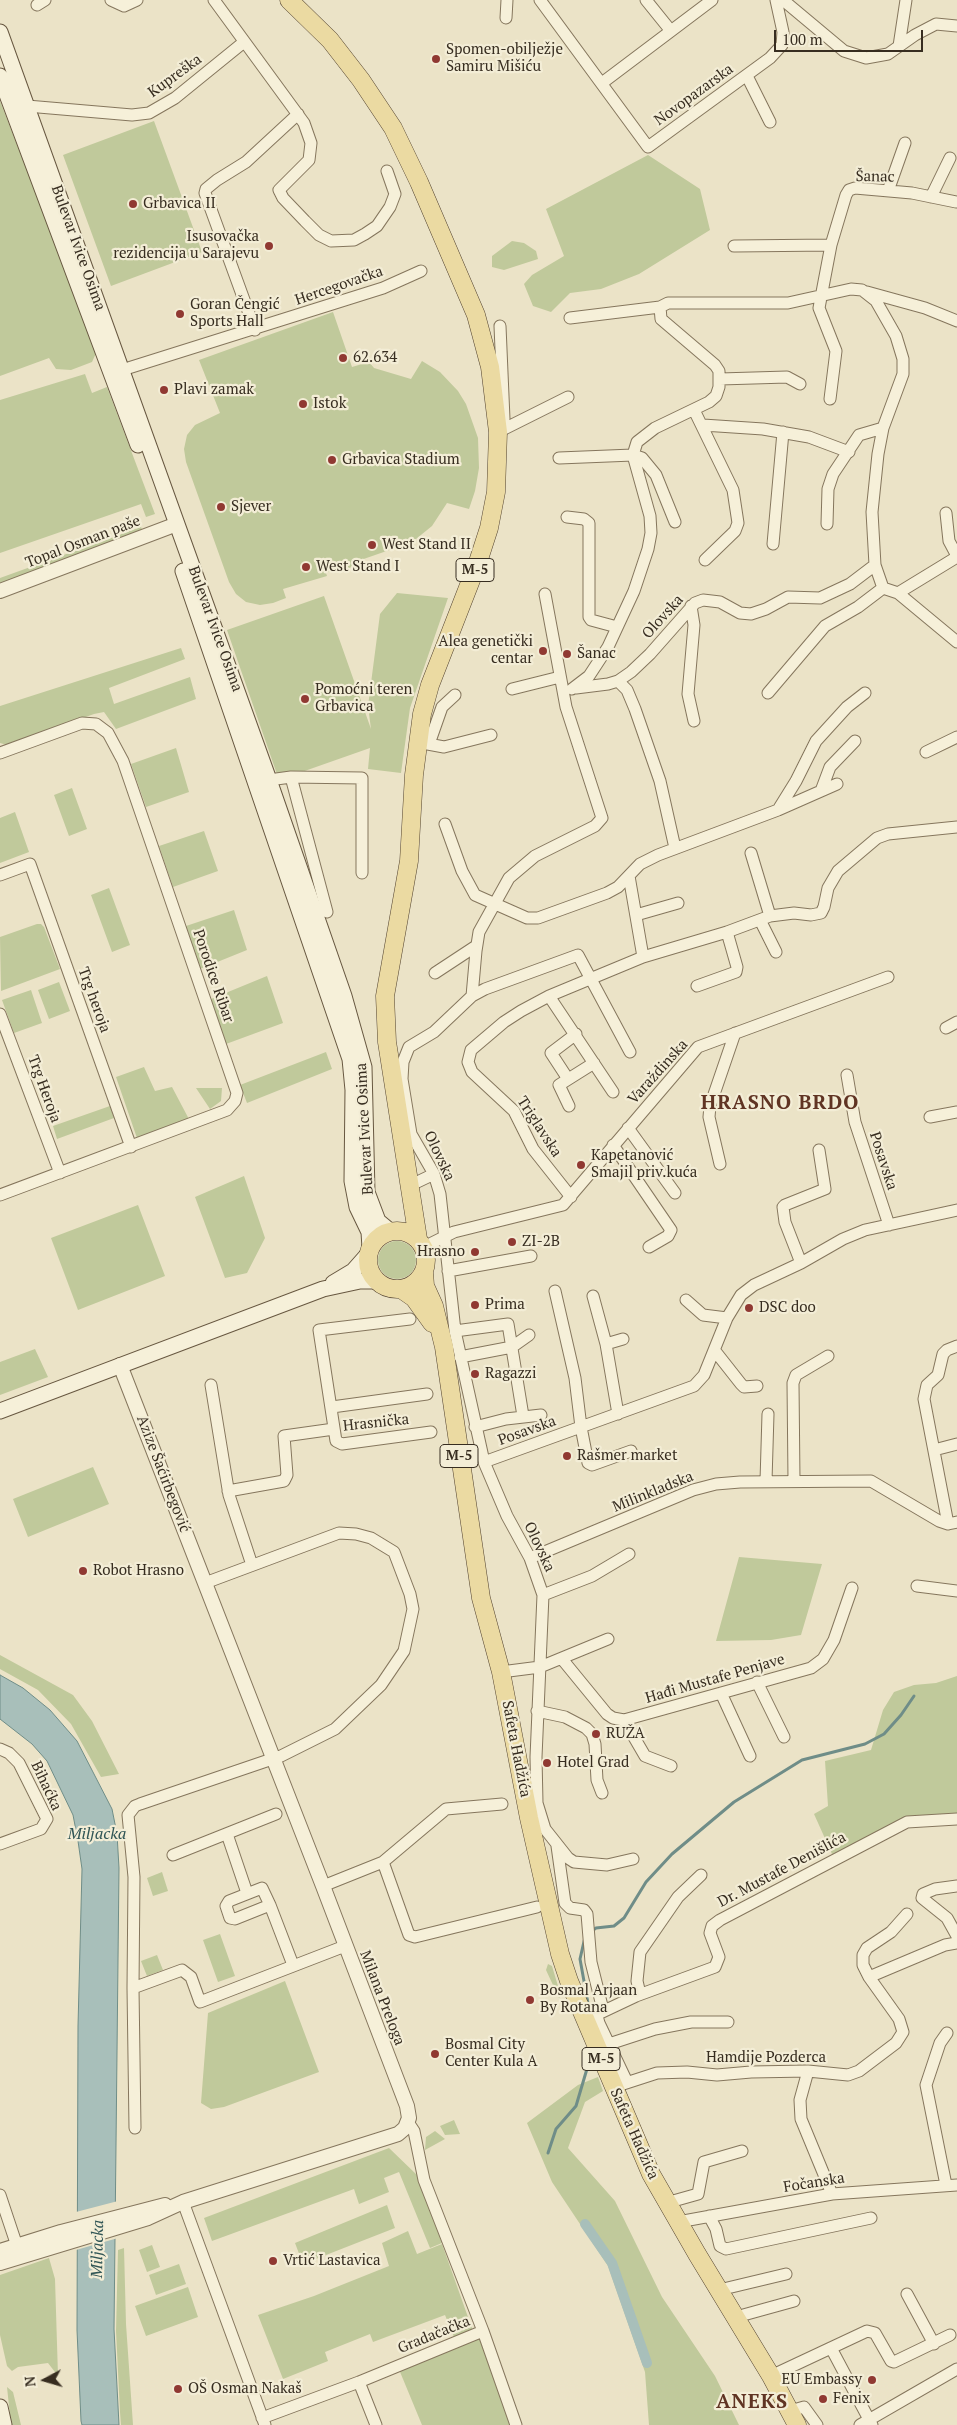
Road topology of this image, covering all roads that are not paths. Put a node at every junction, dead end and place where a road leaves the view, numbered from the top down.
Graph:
1 (111, 0) edge
2 (137, 0) edge
3 (214, 0) edge
4 (289, 0) edge
5 (507, 0) edge
6 (540, 0) edge
7 (646, 0) edge
8 (712, 0) edge
9 (776, 0) edge
10 (783, 0) edge
11 (906, 0) edge
12 (506, 18) dead end
13 (957, 26) edge
14 (670, 31) junction
15 (0, 32) edge
16 (244, 42) junction
17 (899, 46) junction
18 (0, 76) edge
19 (747, 76) junction
20 (602, 82) junction
21 (27, 106) junction
22 (298, 114) junction
23 (770, 122) dead end
24 (905, 143) dead end
25 (950, 158) dead end
26 (387, 171) dead end
27 (888, 191) junction
28 (932, 197) junction
29 (956, 202) edge
30 (831, 245) junction
31 (734, 246) dead end
32 (421, 271) dead end
33 (862, 290) junction
34 (821, 297) junction
35 (660, 307) junction
36 (570, 318) dead end
37 (957, 321) edge
38 (500, 326) dead end
39 (255, 330) junction
40 (122, 370) junction
41 (720, 379) junction
42 (800, 384) dead end
43 (568, 397) dead end
44 (830, 399) dead end
45 (694, 410) junction
46 (703, 425) junction
47 (883, 428) junction
48 (501, 431) junction
49 (783, 432) junction
50 (849, 452) junction
51 (633, 455) junction
52 (559, 458) dead end
53 (946, 513) dead end
54 (567, 517) dead end
55 (675, 522) dead end
56 (827, 524) dead end
57 (172, 526) junction
58 (773, 544) dead end
59 (957, 557) edge
60 (705, 560) dead end
61 (875, 565) junction
62 (883, 588) junction
63 (0, 591) edge
64 (898, 593) junction
65 (545, 594) dead end
66 (691, 606) junction
67 (618, 627) junction
68 (957, 642) edge
69 (560, 677) junction
70 (618, 681) junction
71 (512, 689) dead end
72 (567, 690) junction
73 (768, 693) dead end
74 (865, 693) dead end
75 (455, 695) dead end
76 (694, 721) dead end
77 (491, 735) dead end
78 (957, 737) edge
79 (855, 741) dead end
80 (423, 743) junction
81 (926, 752) dead end
82 (0, 753) edge
83 (291, 776) junction
84 (269, 780) junction
85 (837, 784) dead end
86 (821, 791) junction
87 (778, 810) junction
88 (445, 824) dead end
89 (957, 827) edge
90 (675, 848) junction
91 (751, 853) dead end
92 (362, 873) dead end
93 (0, 875) edge
94 (629, 876) junction
95 (496, 903) junction
96 (678, 903) dead end
97 (327, 912) dead end
98 (636, 916) junction
99 (765, 918) junction
100 (728, 932) junction
101 (476, 946) junction
102 (776, 952) dead end
103 (643, 957) junction
104 (435, 974) dead end
105 (888, 977) dead end
106 (589, 978) junction
107 (697, 986) dead end
108 (472, 996) junction
109 (549, 996) junction
110 (0, 1014) edge
111 (957, 1022) edge
112 (946, 1028) dead end
113 (735, 1033) junction
114 (576, 1034) junction
115 (630, 1052) dead end
116 (594, 1064) junction
117 (847, 1076) dead end
118 (568, 1079) junction
119 (613, 1092) dead end
120 (569, 1106) dead end
121 (957, 1112) edge
122 (930, 1117) dead end
123 (628, 1128) junction
124 (613, 1145) junction
125 (131, 1147) junction
126 (818, 1150) dead end
127 (720, 1164) dead end
128 (60, 1173) junction
129 (434, 1174) junction
130 (408, 1186) junction
131 (675, 1193) dead end
132 (0, 1195) edge
133 (571, 1197) junction
134 (955, 1213) edge
135 (889, 1224) junction
136 (394, 1231) junction
137 (445, 1235) junction
138 (421, 1243) junction
139 (649, 1246) dead end
140 (369, 1251) junction
141 (531, 1256) dead end
142 (801, 1263) junction
143 (448, 1271) junction
144 (424, 1272) junction
145 (376, 1281) junction
146 (323, 1288) junction
147 (401, 1289) junction
148 (555, 1291) dead end
149 (593, 1296) dead end
150 (686, 1300) dead end
151 (727, 1318) junction
152 (410, 1319) dead end
153 (455, 1331) junction
154 (529, 1335) dead end
155 (623, 1339) dead end
156 (606, 1344) junction
157 (957, 1346) edge
158 (444, 1347) junction
159 (512, 1347) junction
160 (715, 1351) junction
161 (828, 1356) dead end
162 (460, 1357) junction
163 (120, 1365) junction
164 (211, 1385) dead end
165 (757, 1386) dead end
166 (427, 1394) dead end
167 (332, 1407) junction
168 (0, 1411) edge
169 (618, 1414) junction
170 (768, 1414) dead end
171 (541, 1415) dead end
172 (523, 1416) junction
173 (475, 1427) junction
174 (581, 1427) junction
175 (334, 1429) junction
176 (431, 1432) dead end
177 (957, 1444) edge
178 (934, 1450) junction
179 (631, 1451) dead end
180 (484, 1462) junction
181 (794, 1480) junction
182 (766, 1481) junction
183 (228, 1491) junction
184 (952, 1523) edge
185 (629, 1554) dead end
186 (530, 1558) junction
187 (252, 1565) junction
188 (206, 1583) junction
189 (917, 1586) dead end
190 (852, 1588) dead end
191 (957, 1592) edge
192 (543, 1596) junction
193 (608, 1639) dead end
194 (562, 1659) junction
195 (540, 1667) junction
196 (500, 1672) junction
197 (757, 1682) junction
198 (721, 1693) junction
199 (537, 1711) junction
200 (624, 1720) junction
201 (784, 1737) dead end
202 (0, 1749) edge
203 (750, 1756) dead end
204 (274, 1758) junction
205 (671, 1766) dead end
206 (602, 1793) dead end
207 (502, 1804) dead end
208 (276, 1814) dead end
209 (957, 1819) edge
210 (227, 1834) junction
211 (0, 1844) edge
212 (557, 1846) junction
213 (173, 1855) dead end
214 (633, 1859) dead end
215 (383, 1862) junction
216 (701, 1875) dead end
217 (323, 1886) junction
218 (957, 1886) edge
219 (247, 1893) junction
220 (270, 1905) junction
221 (537, 1907) dead end
222 (907, 1914) dead end
223 (957, 1936) edge
224 (957, 1943) edge
225 (345, 1946) junction
226 (293, 1965) junction
227 (869, 1977) junction
228 (132, 1988) junction
229 (640, 1994) junction
230 (603, 2010) junction
231 (728, 2022) dead end
232 (947, 2032) dead end
233 (609, 2044) junction
234 (808, 2071) junction
235 (620, 2085) junction
236 (408, 2122) junction
237 (135, 2128) dead end
238 (742, 2151) dead end
239 (951, 2185) edge
240 (832, 2194) junction
241 (0, 2195) edge
242 (183, 2202) junction
243 (666, 2202) junction
244 (709, 2216) junction
245 (871, 2218) dead end
246 (678, 2222) junction
247 (62, 2238) junction
248 (17, 2246) junction
249 (0, 2251) edge
250 (0, 2262) edge
251 (786, 2274) dead end
252 (719, 2290) junction
253 (907, 2294) dead end
254 (794, 2301) dead end
255 (736, 2317) junction
256 (483, 2331) junction
257 (950, 2335) dead end
258 (934, 2344) junction
259 (831, 2348) junction
260 (957, 2369) edge
261 (771, 2376) junction
262 (359, 2382) junction
263 (0, 2407) edge
264 (793, 2418) edge
265 (264, 2421) edge
266 (867, 2423) edge
267 (4, 2425) edge
268 (376, 2425) edge
269 (516, 2425) edge
270 (818, 2425) edge

1 - 2 street
3 - 16 street
4 - 48 main road, M-5
5 - 12 street
6 - 20 street, Novopazarska
7 - 14 street
8 - 14 street
9 - 19 street, Novopazarska
10 - 17 street
11 - 17 street
13 - 17 street
14 - 20 street
15 - 21 main road, Bulevar Ivice Osima
16 - 21 street, Kupreška
16 - 22 street
18 - 57 main road, Bulevar Ivice Osima
19 - 20 street, Novopazarska
19 - 23 street
21 - 40 main road, Bulevar Ivice Osima
22 - 26 street
22 - 39 street
24 - 27 street
25 - 28 street
27 - 28 street, Šanac
27 - 30 street, Šanac
28 - 29 street, Šanac
30 - 31 street
30 - 34 street, Šanac
32 - 39 street, Hercegovačka
33 - 34 street
33 - 37 street
33 - 47 street
34 - 35 street
34 - 44 street, Šanac
35 - 36 street
35 - 41 street
38 - 48 street
39 - 40 street, Hercegovačka
40 - 57 main road, Bulevar Ivice Osima
41 - 42 street
41 - 45 street
43 - 48 street
45 - 46 street
45 - 51 street
46 - 49 street
46 - 60 street
47 - 50 street
47 - 61 street
48 - 80 main road, M-5
49 - 50 street
49 - 58 street
50 - 56 street
51 - 52 street
51 - 55 street
51 - 67 street, Olovska
53 - 59 street
54 - 67 street, Olovska
57 - 63 street, Topal Osman paše
57 - 84 main road, Bulevar Ivice Osima
57 - 140 main road, Bulevar Ivice Osima
59 - 64 street
61 - 62 street
61 - 66 street, Olovska
62 - 64 street
62 - 73 street
64 - 68 street
65 - 69 street
66 - 70 street, Olovska
66 - 76 street
67 - 72 street, Olovska
69 - 71 street
69 - 72 street
70 - 72 street
70 - 90 street
72 - 95 street
74 - 87 street
75 - 80 street
77 - 80 street
78 - 81 street
79 - 86 street
80 - 130 main road, M-5
82 - 125 street, Porodice Ribar
83 - 84 street
83 - 92 street
83 - 97 street
84 - 136 main road, Bulevar Ivice Osima
85 - 86 street
86 - 87 street
87 - 90 street
88 - 95 street
89 - 99 street, Triglavska
90 - 94 street
91 - 99 street
93 - 125 street, Trg heroja
94 - 95 street
94 - 98 street
95 - 101 street
96 - 98 street
98 - 103 street
99 - 100 street, Triglavska
99 - 102 street
100 - 103 street, Triglavska
100 - 107 street
101 - 104 street
101 - 108 street
103 - 106 street, Triglavska
105 - 113 street, Varaždinska
106 - 108 street, Olovska
106 - 109 street, Triglavska
106 - 115 street
108 - 129 street, Olovska
109 - 114 street
109 - 133 street, Triglavska
110 - 128 street, Trg Heroja
111 - 112 street
113 - 123 street, Varaždinska
113 - 127 street
114 - 116 street
114 - 118 street
116 - 118 street
116 - 119 street
117 - 135 street, Posavska
118 - 120 street
121 - 122 street
123 - 124 street, Varaždinska
123 - 131 street
124 - 133 street, Varaždinska
124 - 139 street
125 - 128 street, Porodice Ribar
126 - 142 street
128 - 132 street, Porodice Ribar
129 - 130 street
129 - 137 street, Olovska
130 - 136 main road, M-5
130 - 138 main road, M-5
133 - 137 street
134 - 135 street, Posavska
135 - 142 street, Posavska
136 - 138 main road
136 - 140 main road
137 - 138 street
137 - 143 street, Olovska
138 - 144 main road, M-5
140 - 145 main road
140 - 146 main road
141 - 143 street
142 - 151 street, Posavska
143 - 153 street, Olovska
144 - 147 main road
144 - 158 main road, Safeta Hadžića / M-5
145 - 146 main road
145 - 147 main road, M-5
146 - 163 main road
147 - 158 main road, Safeta Hadžića / M-5
148 - 174 street
149 - 156 street
150 - 151 street
151 - 160 street, Posavska
152 - 167 street, Hrasnička
153 - 159 street
153 - 162 street, Olovska
154 - 159 street
155 - 156 street
156 - 169 street
157 - 178 street, Milinkladska
158 - 196 main road, Safeta Hadžića / M-5
159 - 162 street
159 - 172 street
160 - 165 street
160 - 169 street, Posavska
161 - 181 street
162 - 173 street, Olovska
163 - 168 main road
163 - 188 street, Azize Šaćirbegović
164 - 183 street
166 - 167 street, Hrasnička
167 - 175 street, Hrasnička
169 - 174 street, Posavska
170 - 182 street
171 - 172 street
172 - 173 street
173 - 180 street, Olovska
174 - 179 street, Posavska
174 - 180 street, Posavska
175 - 176 street, Hrasnička
175 - 183 street, Hrasnička
177 - 178 street
178 - 184 street, Milinkladska
180 - 186 street, Olovska
181 - 182 street, Milinkladska
181 - 184 street, Milinkladska
182 - 186 street, Milinkladska
183 - 187 street
185 - 192 street, Olovska
186 - 192 street, Olovska
187 - 188 street
187 - 204 street
188 - 204 street, Azize Šaćirbegović
189 - 191 street
190 - 197 street, Hađi Mustafe Penjave
192 - 195 street, Olovska
193 - 194 street
194 - 195 street
194 - 200 street
195 - 196 street
195 - 199 street, Safeta Hadžića
196 - 235 main road, Safeta Hadžića / M-5
197 - 198 street, Hađi Mustafe Penjave
197 - 201 street
198 - 200 street, Hađi Mustafe Penjave
198 - 203 street
199 - 206 street
199 - 212 street, Safeta Hadžića
200 - 205 street
202 - 211 street, Bihaćka
204 - 217 street, Milana Preloga
204 - 228 street
207 - 215 street
208 - 210 street
209 - 229 street, Dr. Mustafe Denišlića
210 - 213 street
210 - 219 street
212 - 214 street, Safeta Hadžića
212 - 230 street
215 - 217 street
215 - 221 street
216 - 229 street
217 - 225 street, Milana Preloga
218 - 223 street
219 - 220 street
219 - 220 street
220 - 226 street
222 - 227 street, Hamdije Pozderca
224 - 227 street
225 - 226 street
225 - 236 street, Milana Preloga
226 - 228 street
227 - 234 street, Hamdije Pozderca
228 - 237 street
229 - 230 street, Dr. Mustafe Denišlića
230 - 233 street
231 - 233 street
232 - 239 street
233 - 235 street
234 - 235 street, Hamdije Pozderca
234 - 240 street
235 - 243 main road, Safeta Hadžića / M-5
236 - 242 street
236 - 256 street
238 - 243 street
239 - 240 street, Fočanska
240 - 244 street, Fočanska
241 - 248 street
242 - 247 street
242 - 265 street, Gradačačka
243 - 246 main road, Safeta Hadžića / M-5
244 - 245 street
244 - 246 street, Fočanska
246 - 252 main road, Safeta Hadžića / M-5
247 - 248 street
247 - 250 street
248 - 249 street
251 - 252 street
252 - 255 main road, Safeta Hadžića / M-5
253 - 258 street
254 - 255 street
255 - 261 main road, Safeta Hadžića / M-5
256 - 262 street, Gradačačka
256 - 269 street, Gradačačka
257 - 258 street
258 - 259 street
259 - 261 street
259 - 266 street
260 - 266 street
261 - 264 main road, Safeta Hadžića / M-5
262 - 265 street, Gradačačka
262 - 268 street
263 - 267 main road
264 - 270 street

